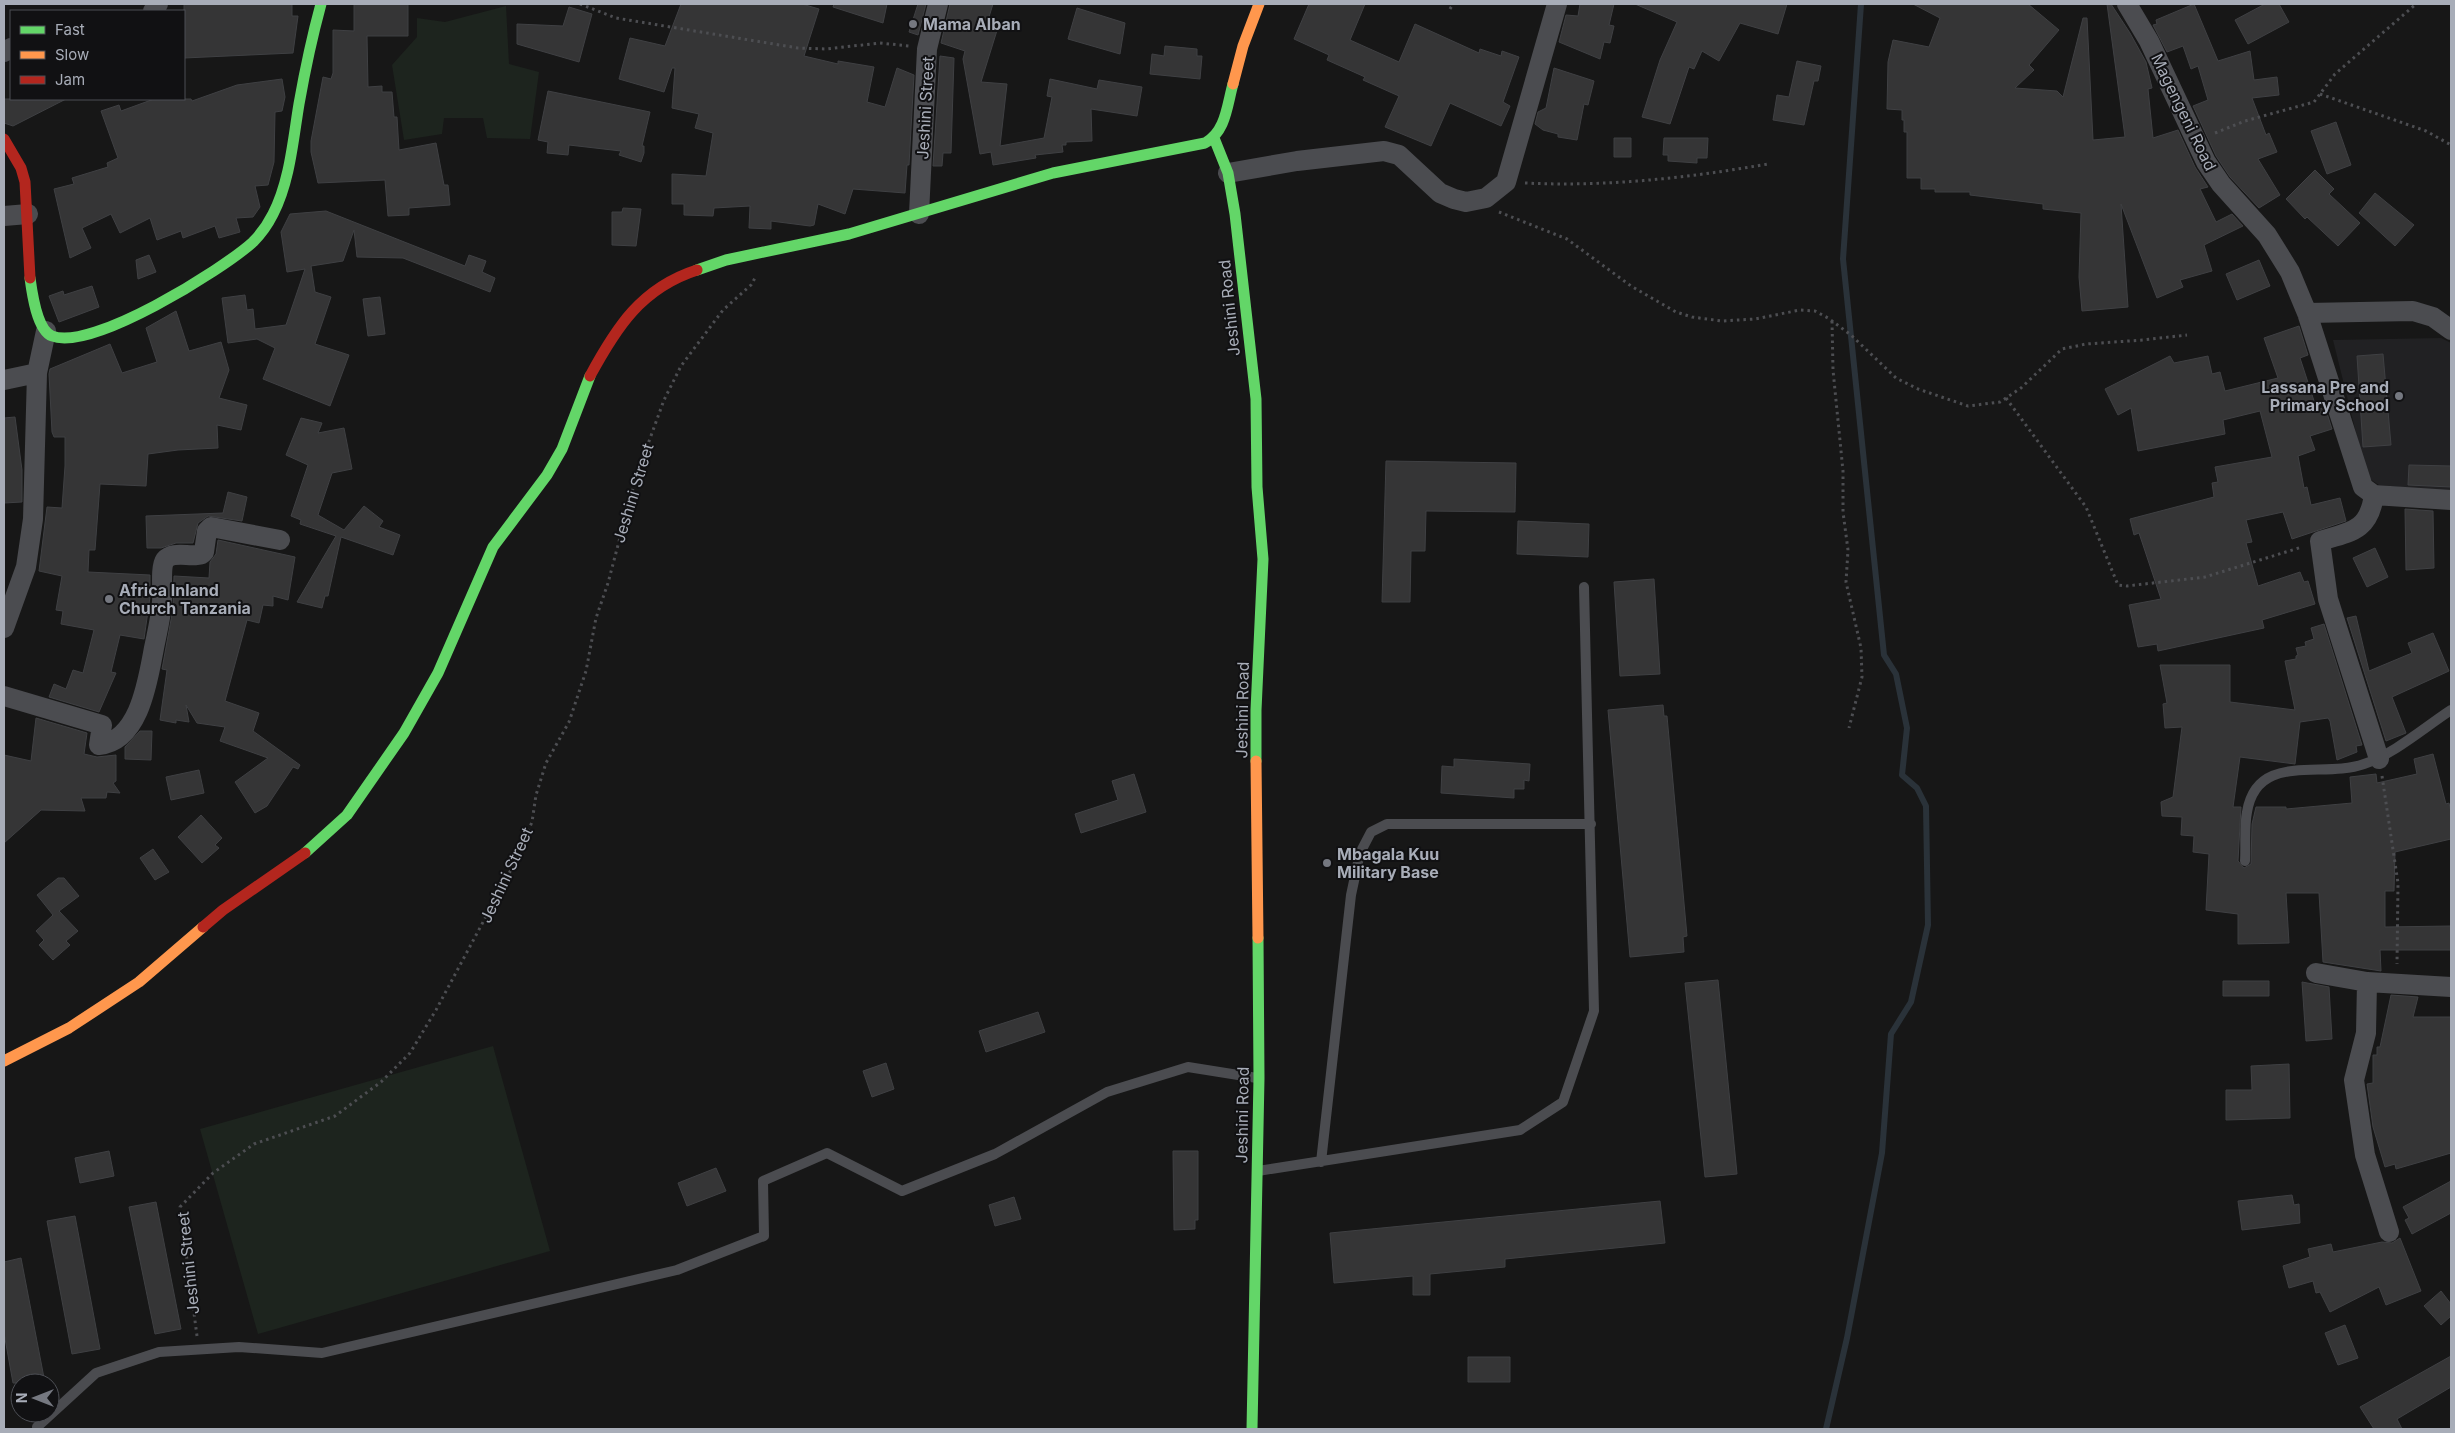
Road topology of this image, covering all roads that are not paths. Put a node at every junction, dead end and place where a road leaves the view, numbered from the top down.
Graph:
1 (321, 4) edge
2 (938, 4) edge
3 (1259, 4) edge
4 (1557, 4) edge
5 (2127, 4) edge
6 (1214, 138) junction
7 (4, 140) edge
8 (1228, 173) junction
9 (28, 214) junction
10 (919, 214) junction
11 (4, 216) edge
12 (2307, 313) junction
13 (2451, 330) edge
14 (46, 331) junction
15 (37, 373) junction
16 (4, 380) edge
17 (2374, 495) junction
18 (2451, 500) edge
19 (280, 540) dead end
20 (1584, 587) dead end
21 (4, 628) edge
22 (4, 696) edge
23 (2451, 710) edge
24 (2379, 758) junction
25 (1591, 824) junction
26 (2245, 861) dead end
27 (2316, 973) dead end
28 (2367, 982) junction
29 (2451, 987) edge
30 (4, 1061) edge
31 (1259, 1078) junction
32 (1321, 1162) junction
33 (1257, 1171) junction
34 (2388, 1232) dead end
35 (37, 1427) dead end
36 (1252, 1429) edge

1 - 14 street
2 - 10 street, Jeshini Street
3 - 6 street
4 - 8 street
5 - 12 street, Magengeni Road
6 - 8 street, Jeshini Road
6 - 10 street
7 - 9 street
8 - 31 street, Jeshini Road
9 - 11 street
9 - 14 street
10 - 30 street
12 - 13 street
12 - 17 street, Magengeni Road
14 - 15 street
15 - 16 street
15 - 21 street
17 - 18 street
17 - 24 street
19 - 22 street
20 - 25 lane
23 - 24 lane
24 - 26 lane
25 - 32 lane
25 - 32 lane
27 - 28 street
28 - 29 street
28 - 34 street
31 - 33 street, Jeshini Road
31 - 35 lane
32 - 33 lane
33 - 36 street, Jeshini Road

